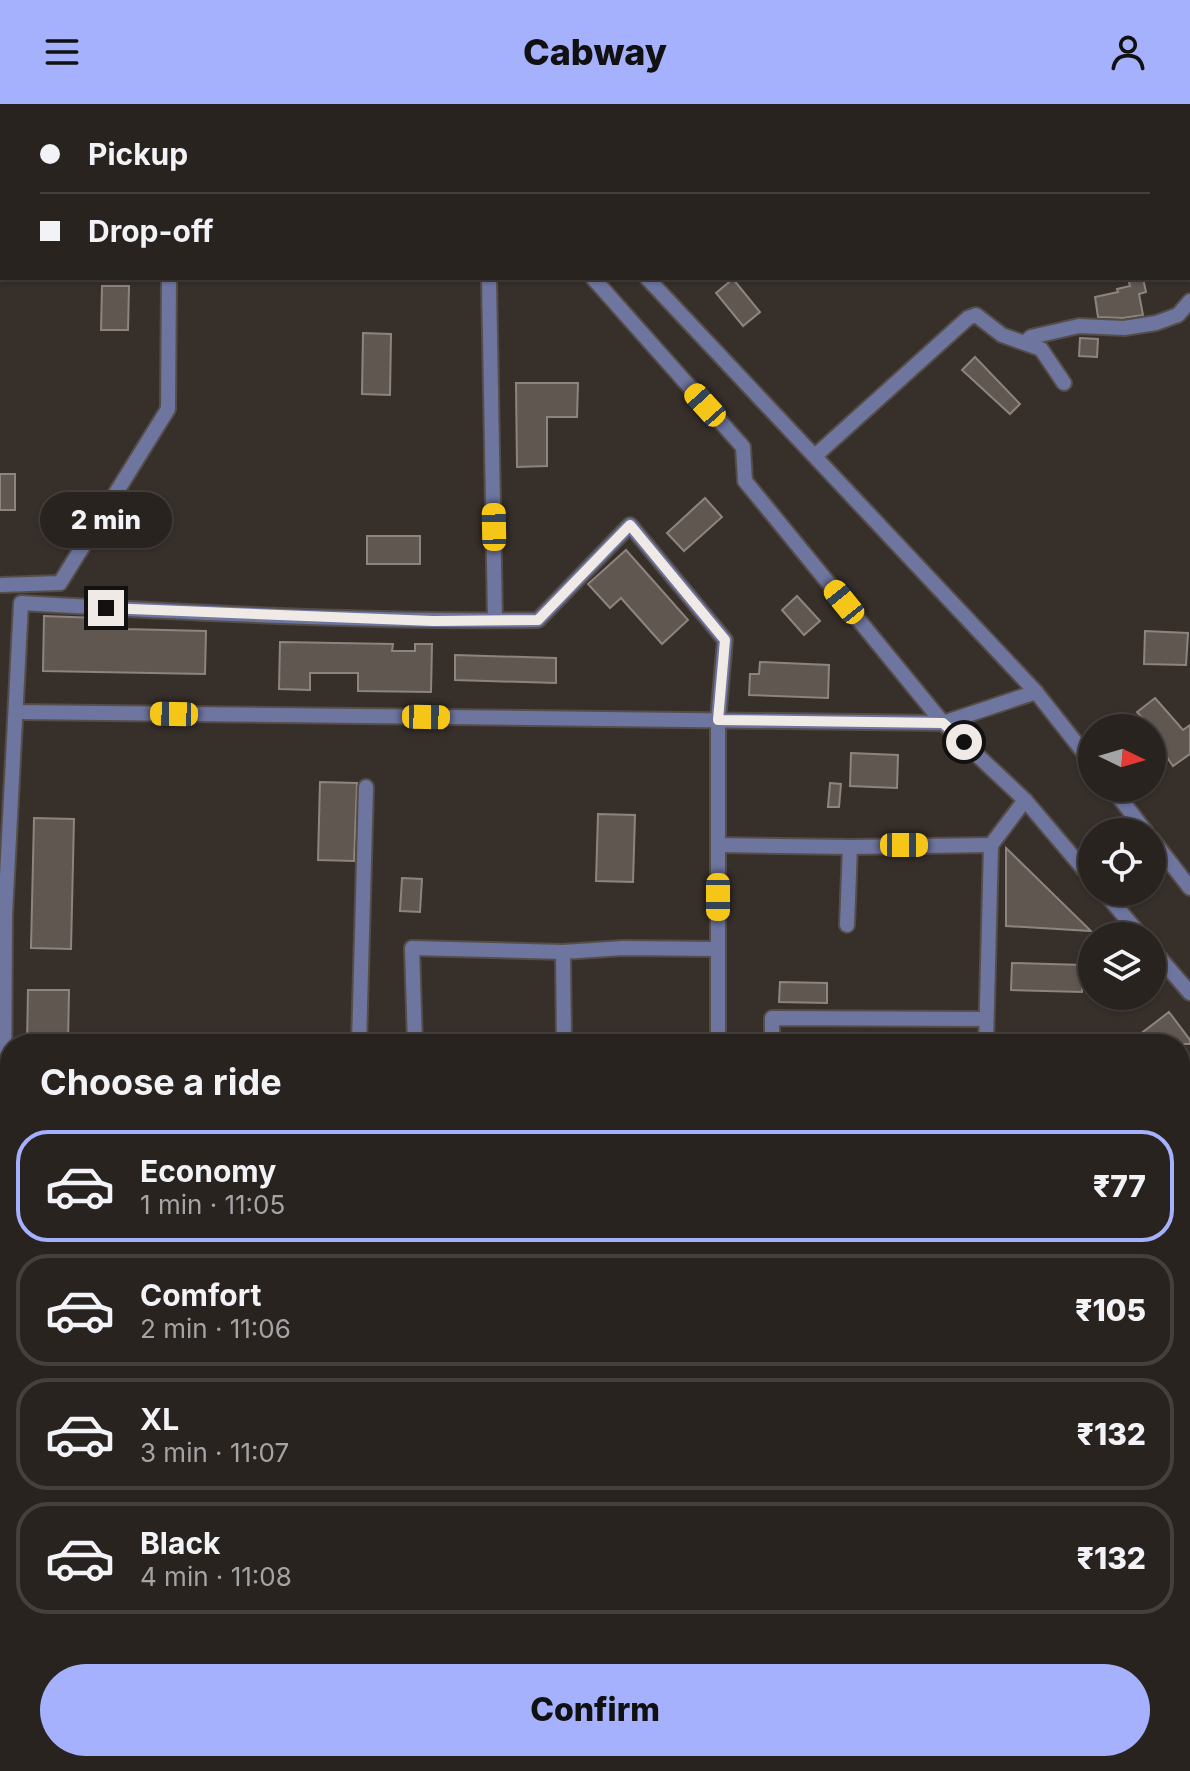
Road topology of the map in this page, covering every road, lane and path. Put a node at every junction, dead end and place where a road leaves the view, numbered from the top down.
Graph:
1 (169, 280) edge
2 (489, 280) edge
3 (595, 280) edge
4 (649, 280) edge
5 (1190, 301) edge
6 (1025, 343) junction
7 (1064, 383) dead end
8 (816, 455) junction
9 (0, 585) edge
10 (495, 620) junction
11 (1036, 692) junction
12 (16, 712) junction
13 (718, 720) junction
14 (943, 723) junction
15 (1078, 745) edge
16 (366, 787) dead end
17 (1025, 800) junction
18 (1123, 802) edge
19 (1135, 818) edge
20 (718, 845) junction
21 (991, 845) junction
22 (850, 847) junction
23 (1166, 857) edge
24 (1078, 862) edge
25 (1190, 888) edge
26 (1116, 906) edge
27 (3, 915) edge
28 (1129, 922) edge
29 (847, 925) dead end
30 (718, 949) junction
31 (563, 952) junction
32 (1166, 965) edge
33 (1190, 993) edge
34 (986, 1019) junction
35 (5, 1034) edge
36 (359, 1034) edge
37 (415, 1034) edge
38 (564, 1034) edge
39 (718, 1034) edge
40 (772, 1034) edge
41 (986, 1034) edge

1 - 9 street
2 - 10 street
3 - 14 street
4 - 8 street
5 - 6 street
6 - 7 street
6 - 8 street
8 - 11 street
10 - 12 street
10 - 13 street
11 - 14 street
11 - 15 street
12 - 13 street
12 - 27 street
13 - 14 street
13 - 20 street
14 - 17 street
16 - 36 street
17 - 21 street
17 - 24 street
18 - 19 street
20 - 22 street
20 - 30 street
21 - 22 street
21 - 34 street
22 - 29 street
23 - 25 street
26 - 28 street
27 - 35 street
30 - 31 street
30 - 39 street
31 - 37 street
31 - 38 street
32 - 33 street
34 - 40 street
34 - 41 street

